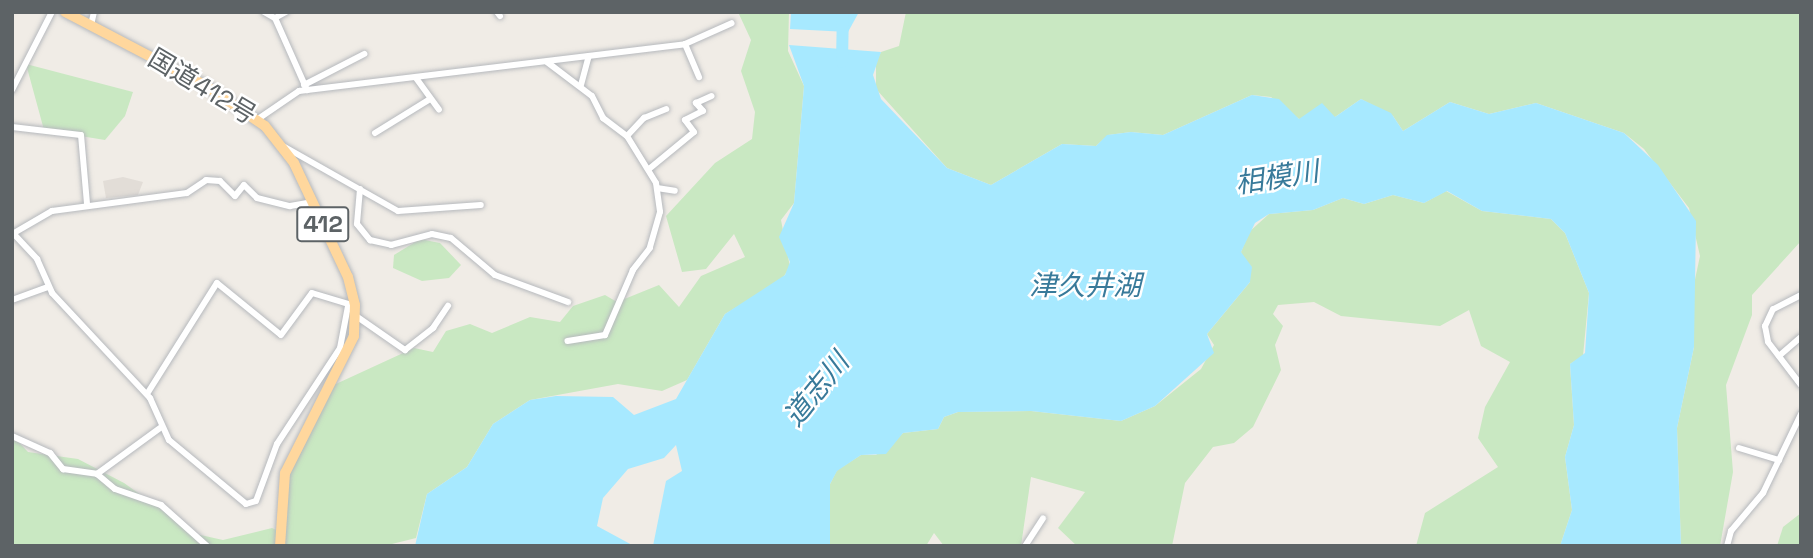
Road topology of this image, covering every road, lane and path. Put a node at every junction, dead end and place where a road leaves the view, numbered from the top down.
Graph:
1 (51, 12) edge
2 (65, 12) edge
3 (94, 12) edge
4 (264, 12) edge
5 (286, 12) edge
6 (275, 18) junction
7 (732, 23) dead end
8 (91, 25) junction
9 (685, 44) junction
10 (364, 54) dead end
11 (589, 56) junction
12 (547, 62) junction
13 (699, 77) dead end
14 (416, 78) junction
15 (581, 85) junction
16 (305, 88) junction
17 (12, 90) edge
18 (712, 96) dead end
19 (430, 99) junction
20 (666, 109) dead end
21 (439, 110) dead end
22 (258, 118) junction
23 (12, 127) edge
24 (375, 133) dead end
25 (627, 136) junction
26 (283, 146) junction
27 (649, 169) junction
28 (657, 188) junction
29 (360, 189) junction
30 (675, 191) dead end
31 (312, 202) junction
32 (86, 204) junction
33 (481, 205) dead end
34 (13, 232) edge
35 (47, 287) junction
36 (1801, 295) edge
37 (12, 300) edge
38 (568, 302) dead end
39 (448, 306) dead end
40 (353, 309) junction
41 (1801, 337) edge
42 (567, 341) dead end
43 (1779, 356) junction
44 (1801, 385) edge
45 (147, 394) junction
46 (1801, 414) edge
47 (160, 428) junction
48 (12, 436) edge
49 (1739, 447) dead end
50 (1779, 460) junction
51 (97, 474) junction
52 (1043, 518) dead end
53 (207, 546) edge
54 (280, 546) edge
55 (1025, 546) edge
56 (1727, 546) edge

1 - 17 street
2 - 8 highway, 国道412号 / 412
3 - 8 street
4 - 6 street
5 - 6 street
6 - 16 street
7 - 9 street
8 - 22 highway, 国道412号 / 412
9 - 11 street
9 - 13 street
10 - 16 street
11 - 12 street
11 - 15 street
12 - 14 street
12 - 15 street
14 - 16 street
14 - 19 street
15 - 25 street
16 - 22 street
18 - 27 street
19 - 21 street
19 - 24 street
20 - 25 street
22 - 26 highway, 国道412号 / 412
23 - 32 street
25 - 27 street
26 - 29 street
26 - 31 highway, 国道412号 / 412
27 - 28 street
28 - 30 street
28 - 42 street
29 - 33 street
29 - 38 street
31 - 32 street
31 - 40 highway, 国道412号 / 412
32 - 34 street
34 - 35 street
35 - 37 street
35 - 45 street
36 - 43 street
39 - 40 street
40 - 45 street
40 - 47 street
40 - 54 highway
41 - 43 street
43 - 44 street
45 - 47 street
46 - 50 street
47 - 51 street
48 - 51 street
49 - 50 street
50 - 56 street
51 - 53 street
52 - 55 street

